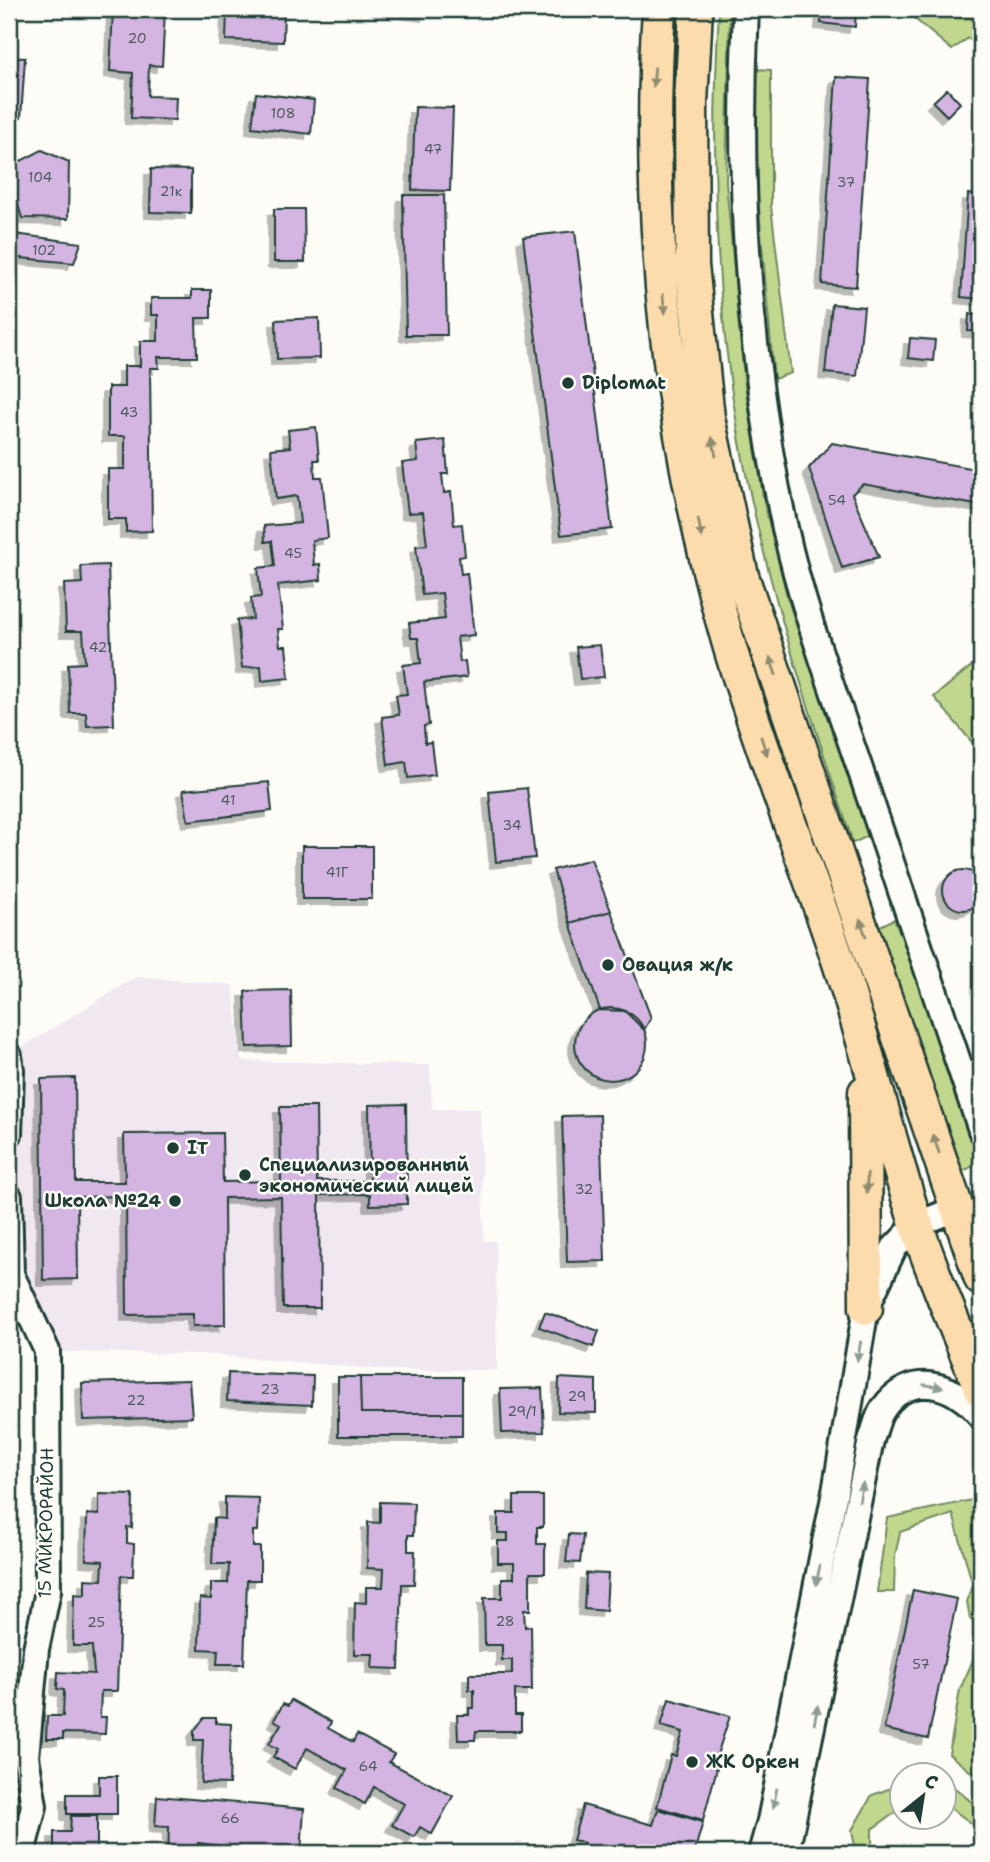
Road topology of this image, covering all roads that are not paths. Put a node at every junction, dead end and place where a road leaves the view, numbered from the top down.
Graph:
1 (659, 9) edge
2 (696, 9) edge
3 (746, 9) edge
4 (863, 1041) junction
5 (9, 1056) edge
6 (981, 1130) edge
7 (9, 1134) edge
8 (9, 1197) edge
9 (958, 1208) junction
10 (916, 1225) junction
11 (981, 1279) edge
12 (866, 1308) junction
13 (981, 1390) edge
14 (981, 1416) edge
15 (22, 1853) edge
16 (761, 1853) edge
17 (786, 1853) edge

1 -> 4 main road
9 -> 2 main road
3 - 6 street
4 - 10 main road
4 -> 12 main road
5 - 7 street
8 - 15 street, 15 МИКРОРАЙОН
9 - 10 street
9 - 11 main road
10 - 12 street
10 - 13 main road
12 -> 16 street
17 -> 14 street

